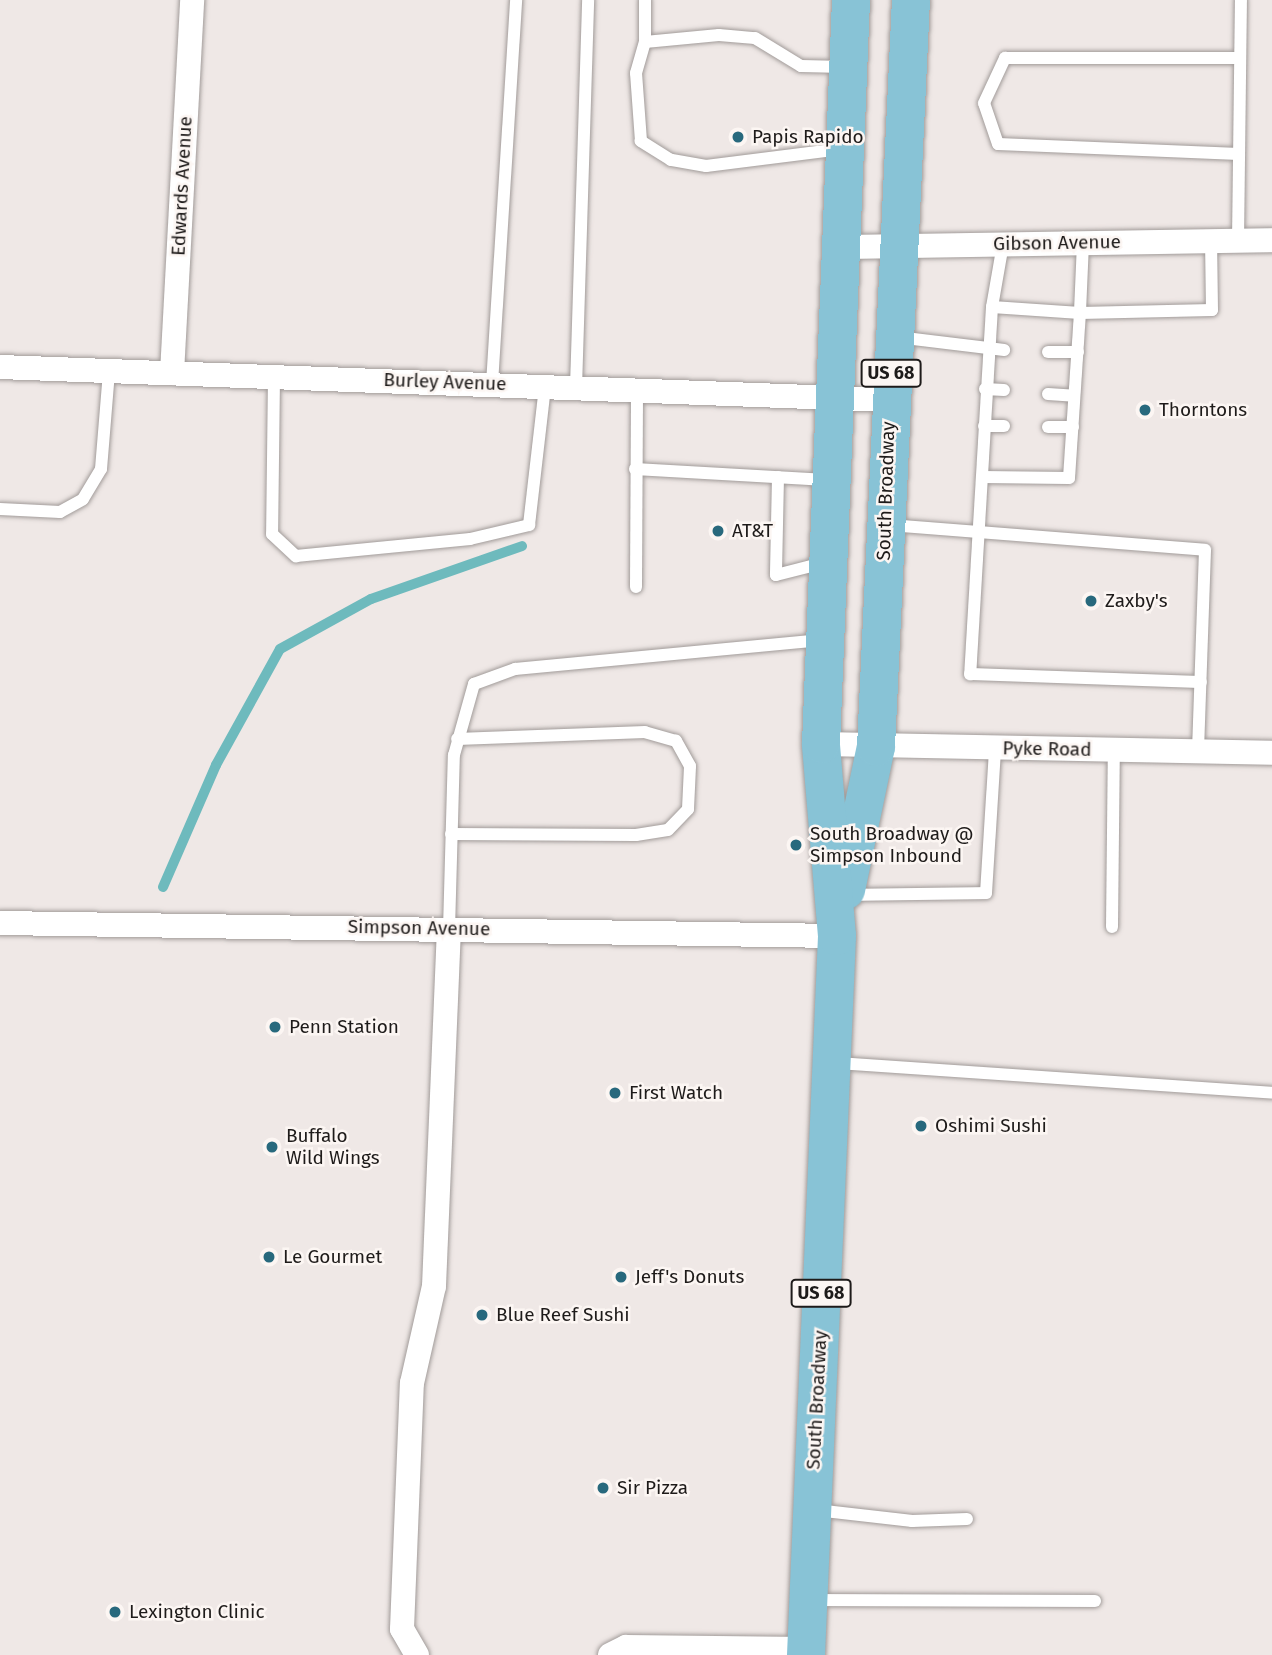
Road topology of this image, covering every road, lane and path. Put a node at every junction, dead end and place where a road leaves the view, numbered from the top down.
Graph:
1 (192, 0) edge
2 (516, 0) edge
3 (588, 0) edge
4 (645, 0) edge
5 (851, 0) edge
6 (911, 0) edge
7 (1241, 0) edge
8 (645, 42) junction
9 (1240, 58) junction
10 (849, 68) junction
11 (845, 149) junction
12 (1239, 154) junction
13 (1211, 240) junction
14 (1272, 240) edge
15 (1238, 241) junction
16 (1083, 243) junction
17 (1003, 244) junction
18 (899, 246) junction
19 (842, 247) junction
20 (992, 307) junction
21 (1080, 313) junction
22 (894, 336) junction
23 (985, 348) junction
24 (1004, 350) dead end
25 (1048, 352) dead end
26 (1078, 352) junction
27 (0, 367) edge
28 (109, 371) junction
29 (172, 373) junction
30 (274, 377) junction
31 (492, 384) junction
32 (545, 386) junction
33 (576, 387) junction
34 (985, 388) junction
35 (636, 389) junction
36 (1004, 390) dead end
37 (1048, 394) dead end
38 (836, 396) junction
39 (1074, 396) junction
40 (890, 400) junction
41 (984, 426) junction
42 (1004, 426) dead end
43 (1048, 427) dead end
44 (1073, 427) junction
45 (635, 469) junction
46 (778, 477) junction
47 (982, 478) junction
48 (832, 480) junction
49 (0, 509) edge
50 (885, 525) junction
51 (980, 535) junction
52 (829, 561) junction
53 (636, 587) dead end
54 (826, 640) junction
55 (1201, 682) junction
56 (457, 739) junction
57 (821, 744) junction
58 (876, 747) junction
59 (995, 748) junction
60 (1114, 750) junction
61 (1198, 751) junction
62 (1272, 753) edge
63 (451, 834) junction
64 (840, 896) junction
65 (0, 923) edge
66 (1112, 927) dead end
67 (449, 929) junction
68 (837, 936) junction
69 (832, 1063) junction
70 (1272, 1093) edge
71 (812, 1510) junction
72 (967, 1519) dead end
73 (808, 1600) junction
74 (1095, 1601) dead end
75 (806, 1652) edge
76 (417, 1655) edge
77 (610, 1655) edge

1 - 29 street, Edwards Avenue
2 - 31 lane
3 - 33 lane
4 - 8 lane
5 - 10 main road, South Broadway / US 68
6 - 18 main road, South Broadway / US 68
7 - 9 lane
8 - 10 lane
8 - 11 lane
9 - 12 lane
9 - 12 lane
10 - 11 main road, South Broadway / US 68
11 - 19 main road, South Broadway / US 68
12 - 15 lane
13 - 15 street, Gibson Avenue
13 - 16 street, Gibson Avenue
13 - 21 lane
14 - 15 street, Gibson Avenue
16 - 17 street, Gibson Avenue
16 - 21 lane
17 - 18 street, Gibson Avenue
17 - 20 lane
18 - 19 street, Gibson Avenue
18 - 22 main road, South Broadway / US 68
19 - 38 main road, South Broadway / US 68
20 - 21 lane
20 - 23 lane
21 - 26 lane
22 - 23 lane
22 - 40 main road, South Broadway / US 68
23 - 24 lane
23 - 34 lane
25 - 26 lane
26 - 39 lane
27 - 28 street, Burley Avenue
28 - 29 street, Burley Avenue
28 - 49 lane
29 - 30 street, Burley Avenue
30 - 31 street, Burley Avenue
30 - 32 lane
31 - 32 street, Burley Avenue
32 - 33 street, Burley Avenue
33 - 35 street, Burley Avenue
34 - 36 lane
34 - 41 lane
35 - 38 street, Burley Avenue
35 - 45 lane
37 - 39 lane
38 - 40 street, Burley Avenue
38 - 48 main road, South Broadway / US 68
39 - 44 lane
40 - 50 main road, South Broadway / US 68
41 - 42 lane
41 - 47 lane
43 - 44 lane
44 - 47 lane
45 - 46 lane
45 - 53 lane
46 - 48 lane
46 - 52 lane
47 - 51 lane
48 - 52 main road, South Broadway / US 68
50 - 51 lane
50 - 58 main road, South Broadway / US 68
51 - 55 lane
51 - 55 lane
52 - 54 main road, South Broadway / US 68
54 - 56 lane
54 - 57 main road, South Broadway / US 68
55 - 61 lane
56 - 63 lane
56 - 63 lane
57 - 58 street, Pyke Road
57 - 64 main road, South Broadway / US 68
58 - 59 street, Pyke Road
58 - 64 main road, South Broadway / US 68
59 - 60 street, Pyke Road
59 - 64 lane
60 - 61 street, Pyke Road
60 - 66 lane
61 - 62 street, Pyke Road
63 - 67 lane
64 - 68 main road, South Broadway / US 68
65 - 67 street, Simpson Avenue
67 - 68 street, Simpson Avenue
67 - 76 street
68 - 69 main road, South Broadway / US 68
69 - 70 lane
69 - 71 main road, South Broadway / US 68
71 - 72 lane
71 - 73 main road, South Broadway / US 68
73 - 74 lane
73 - 75 main road, South Broadway / US 68
75 - 77 street

